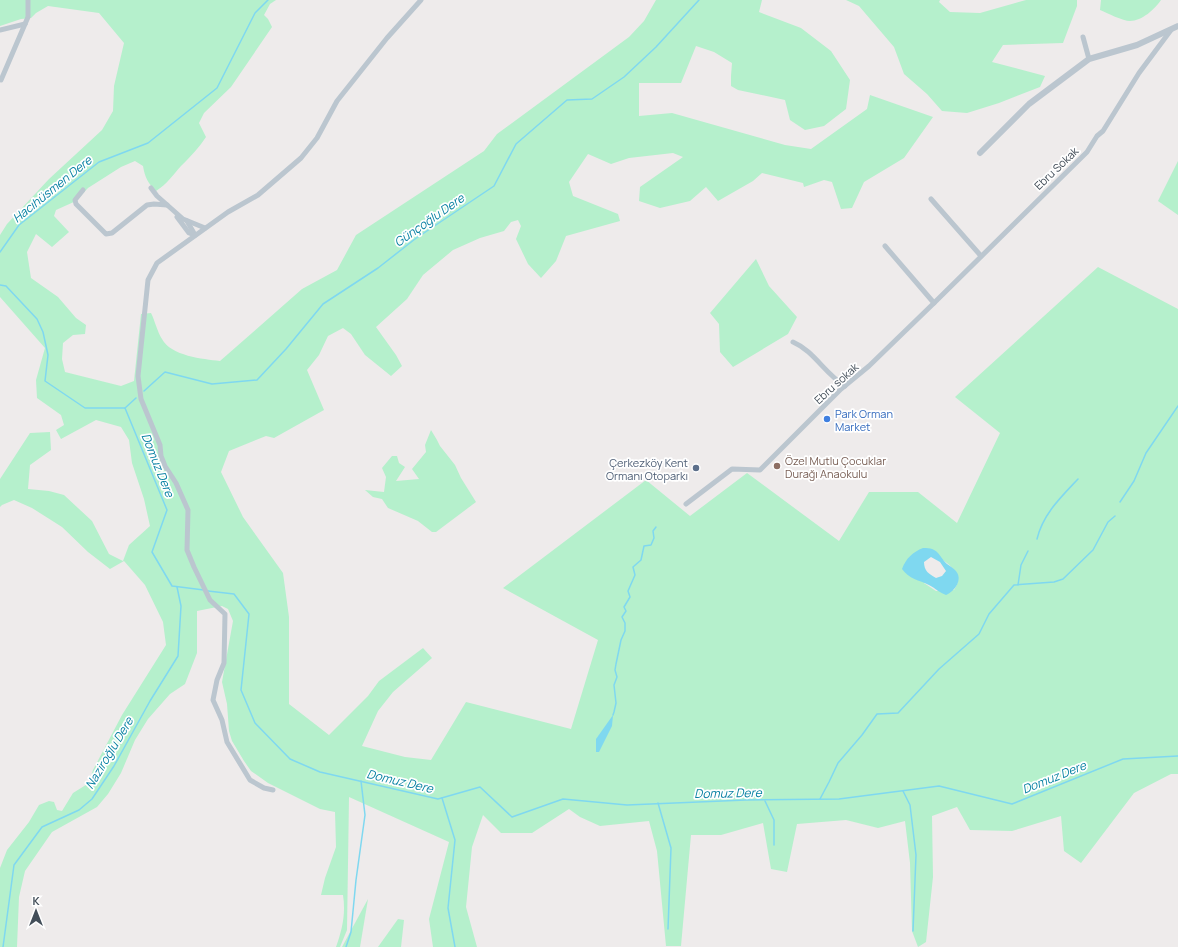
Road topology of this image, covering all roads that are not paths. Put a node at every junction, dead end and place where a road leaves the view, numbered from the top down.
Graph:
1 (28, 0) edge
2 (421, 0) edge
3 (25, 24) junction
4 (1178, 26) edge
5 (0, 30) edge
6 (1171, 30) junction
7 (1083, 36) dead end
8 (1089, 59) junction
9 (1, 80) dead end
10 (980, 153) dead end
11 (151, 188) dead end
12 (83, 190) dead end
13 (931, 199) dead end
14 (167, 205) junction
15 (174, 212) junction
16 (187, 221) junction
17 (205, 228) junction
18 (195, 235) junction
19 (885, 246) dead end
20 (981, 256) junction
21 (934, 303) junction
22 (793, 342) dead end
23 (845, 386) junction
24 (686, 504) dead end
25 (273, 790) dead end

1 - 3 street
2 - 17 street
3 - 5 street
3 - 9 street
4 - 6 street
6 - 8 street
6 - 20 street, Ebru Sokak
7 - 8 street
8 - 10 street
11 - 14 street
12 - 14 street
13 - 20 street
14 - 15 street
15 - 16 street
15 - 18 street
16 - 17 street
16 - 18 street
17 - 18 street
18 - 25 street
19 - 21 street
20 - 21 street, Ebru Sokak
21 - 23 street, Ebru sokak
22 - 23 street
23 - 24 street, Ebru sokak

